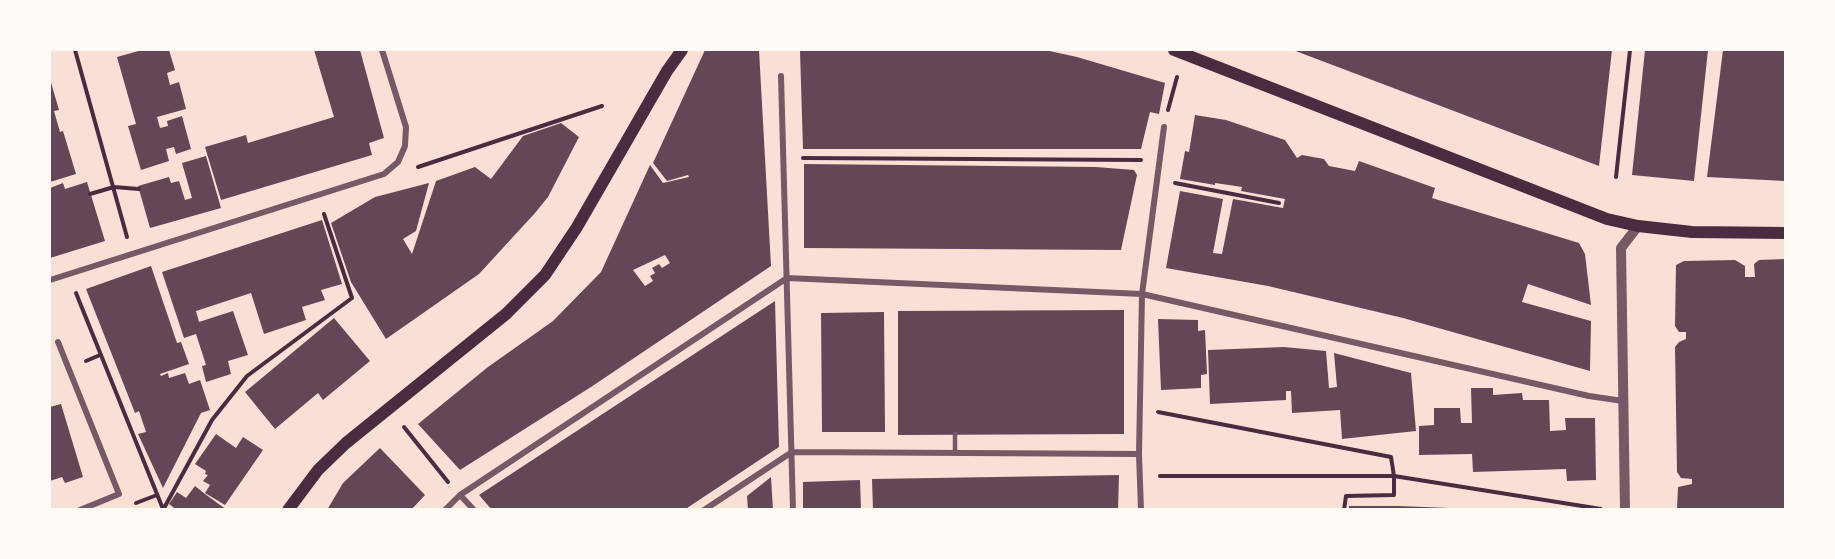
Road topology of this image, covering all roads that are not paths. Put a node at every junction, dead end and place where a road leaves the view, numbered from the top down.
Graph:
1 (382, 50) edge
2 (682, 50) edge
3 (1174, 50) edge
4 (781, 76) dead end
5 (1164, 127) road end
6 (1638, 226) junction
7 (1785, 233) edge
8 (787, 278) junction
9 (50, 280) edge
10 (1142, 294) junction
11 (58, 342) dead end
12 (1623, 401) junction
13 (955, 434) dead end
14 (792, 452) junction
15 (955, 453) junction
16 (1139, 454) junction
17 (460, 495) junction
18 (80, 510) edge
19 (288, 510) edge
20 (445, 510) edge
21 (474, 510) edge
22 (705, 510) edge
23 (793, 510) edge
24 (1141, 510) edge
25 (1625, 510) edge

1 - 9 street
2 - 19 main road
3 - 6 main road
4 - 8 street
5 - 10 street
6 - 7 main road
6 - 12 street
8 - 10 street
8 - 14 street
8 - 17 street
10 - 12 street
10 - 16 street
11 - 18 street
12 - 25 street
13 - 15 lane
14 - 15 street
14 - 22 street
14 - 23 street
15 - 16 street
16 - 24 street
17 - 20 street
17 - 21 street

